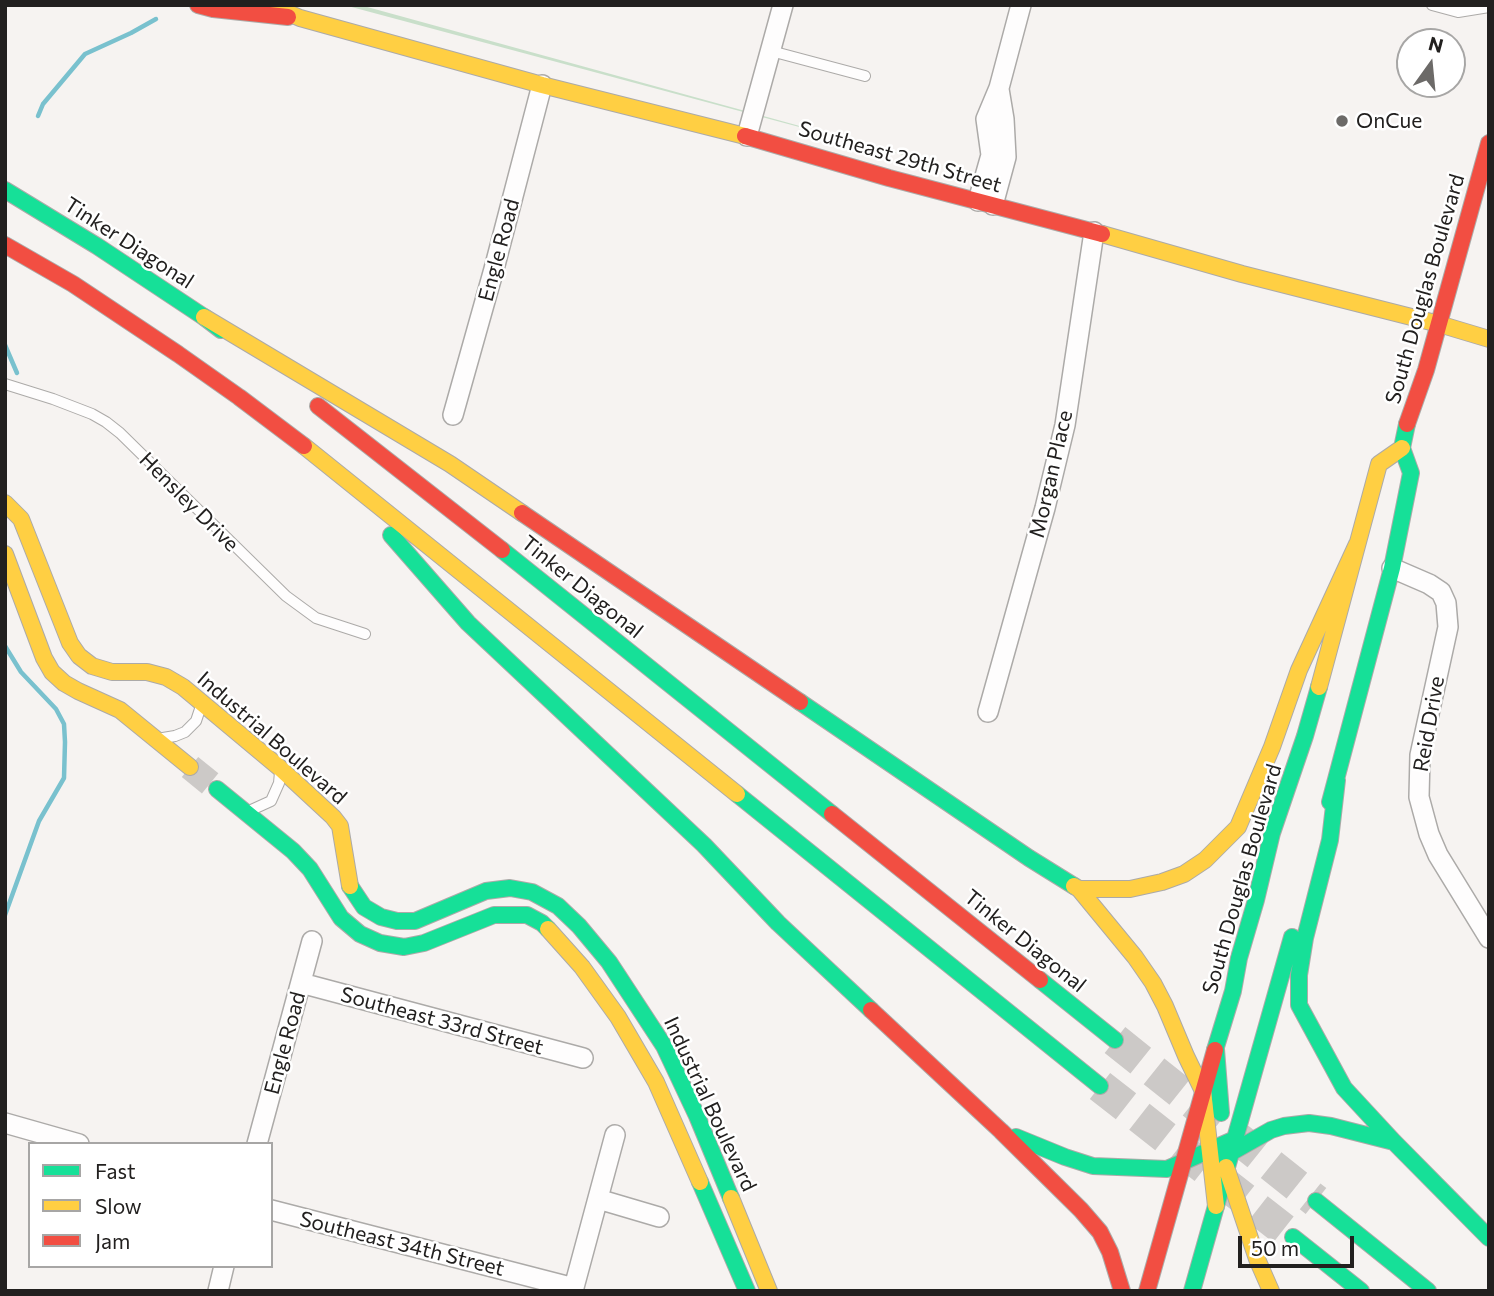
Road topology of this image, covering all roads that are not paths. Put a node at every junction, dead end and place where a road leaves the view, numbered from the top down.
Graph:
1 (198, 5) edge
2 (270, 5) edge
3 (783, 5) edge
4 (1021, 5) edge
5 (1432, 5) edge
6 (1489, 7) edge
7 (300, 18) junction
8 (771, 51) junction
9 (865, 76) dead end
10 (542, 85) junction
11 (747, 136) junction
12 (1489, 143) edge
13 (5, 190) edge
14 (986, 203) junction
15 (1094, 232) junction
16 (5, 245) edge
17 (204, 317) junction
18 (1439, 324) junction
19 (1489, 339) edge
20 (5, 384) edge
21 (453, 415) dead end
22 (1402, 447) junction
23 (335, 470) junction
24 (5, 502) edge
25 (1357, 544) junction
26 (5, 554) edge
27 (1392, 568) junction
28 (365, 634) dead end
29 (202, 703) junction
30 (988, 712) dead end
31 (155, 738) junction
32 (190, 767) tunnel mouth
33 (280, 768) junction
34 (1337, 780) junction
35 (217, 789) tunnel mouth
36 (246, 813) junction
37 (1079, 889) junction
38 (1489, 938) edge
39 (312, 941) dead end
40 (301, 983) junction
41 (1115, 1040) tunnel mouth
42 (1216, 1049) junction
43 (583, 1058) dead end
44 (1100, 1086) tunnel mouth
45 (1203, 1091) junction
46 (5, 1123) edge
47 (1001, 1131) junction
48 (615, 1135) dead end
49 (72, 1142) edge
50 (258, 1142) edge
51 (1394, 1142) junction
52 (1222, 1153) junction
53 (1184, 1161) junction
54 (1178, 1183) junction
55 (598, 1199) junction
56 (1316, 1201) tunnel mouth
57 (273, 1211) edge
58 (659, 1217) dead end
59 (1293, 1237) tunnel mouth
60 (1489, 1238) edge
61 (224, 1268) edge
62 (573, 1289) edge
63 (218, 1291) edge
64 (747, 1291) edge
65 (769, 1291) edge
66 (1122, 1291) edge
67 (1147, 1291) edge
68 (1192, 1291) edge
69 (1271, 1291) edge
70 (1361, 1291) edge
71 (1428, 1291) edge

1 - 7 main road, Southeast 29th Street
2 - 7 main road, Southeast 29th Street
3 - 8 street
4 - 14 street
5 - 6 lane
7 - 10 main road, Southeast 29th Street
8 - 9 lane
8 - 11 street
10 - 11 main road, Southeast 29th Street
10 - 21 street, Engle Road
11 - 14 main road, Southeast 29th Street
12 - 18 main road, South Douglas Boulevard
13 - 17 main road, Tinker Diagonal
14 - 15 main road, Southeast 29th Street
15 - 18 main road, Southeast 29th Street
15 - 30 street, Morgan Place
16 - 23 main road
17 - 37 main road
17 - 41 main road, Tinker Diagonal
18 - 19 main road, Southeast 29th Street
18 - 22 main road, South Douglas Boulevard
20 - 28 lane, Hensley Drive
22 - 25 main road, South Douglas Boulevard
22 - 27 main road, South Douglas Boulevard
23 - 44 main road
23 - 47 main road
24 - 29 main road, Industrial Boulevard
25 - 37 main road
25 - 42 main road, South Douglas Boulevard
26 - 31 main road
27 - 34 main road, South Douglas Boulevard
27 - 38 street, Reid Drive
29 - 31 lane
29 - 33 main road, Industrial Boulevard
31 - 32 main road
33 - 36 lane
33 - 65 main road, Industrial Boulevard
34 - 51 main road
34 - 52 main road, South Douglas Boulevard
35 - 36 main road, Industrial Boulevard
36 - 64 main road, Industrial Boulevard
37 - 45 main road
39 - 40 street, Engle Road
40 - 43 street, Southeast 33rd Street
40 - 50 street, Engle Road
42 - 45 main road, South Douglas Boulevard
42 - 52 main road
45 - 52 main road
45 - 53 main road, South Douglas Boulevard
46 - 49 street
47 - 53 main road
47 - 66 main road
48 - 55 street
51 - 52 main road
51 - 60 main road
52 - 53 main road
52 - 54 main road
52 - 68 main road, South Douglas Boulevard
52 - 69 main road
53 - 54 main road, South Douglas Boulevard
54 - 67 main road, South Douglas Boulevard
55 - 58 street
55 - 62 street
56 - 71 main road
57 - 62 street, Southeast 34th Street
59 - 70 main road
61 - 63 street

